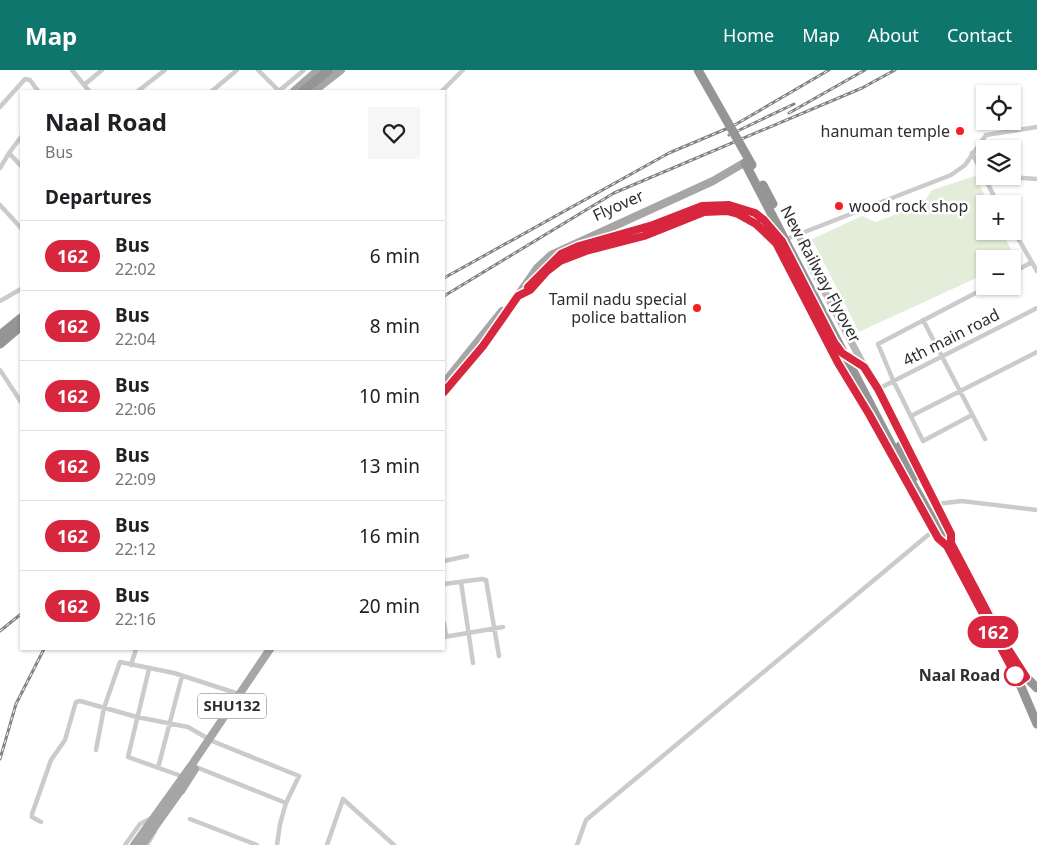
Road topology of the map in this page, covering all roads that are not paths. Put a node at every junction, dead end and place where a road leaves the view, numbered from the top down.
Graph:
1 (72, 70) edge
2 (102, 70) edge
3 (165, 70) edge
4 (237, 70) edge
5 (258, 70) edge
6 (304, 70) edge
7 (318, 70) edge
8 (329, 70) edge
9 (334, 70) edge
10 (340, 70) edge
11 (463, 70) edge
12 (693, 70) edge
13 (698, 70) edge
14 (84, 85) junction
15 (37, 90) edge
16 (88, 90) edge
17 (139, 90) edge
18 (213, 90) edge
19 (278, 90) edge
20 (280, 90) edge
21 (295, 90) edge
22 (304, 90) edge
23 (308, 90) edge
24 (315, 90) edge
25 (443, 90) edge
26 (0, 107) edge
27 (1037, 127) edge
28 (20, 138) edge
29 (9, 153) junction
30 (972, 153) junction
31 (746, 159) junction
32 (976, 160) edge
33 (20, 165) edge
34 (0, 168) edge
35 (1021, 178) edge
36 (1037, 180) edge
37 (0, 205) edge
38 (20, 227) edge
39 (799, 235) junction
40 (1019, 240) edge
41 (779, 242) junction
42 (1034, 264) edge
43 (1021, 269) edge
44 (1037, 271) edge
45 (20, 290) edge
46 (520, 291) junction
47 (976, 293) edge
48 (0, 301) edge
49 (1037, 308) edge
50 (20, 319) edge
51 (923, 320) junction
52 (20, 327) edge
53 (0, 335) edge
54 (0, 344) edge
55 (1037, 352) edge
56 (942, 356) junction
57 (838, 363) junction
58 (865, 368) junction
59 (0, 370) edge
60 (893, 380) junction
61 (445, 382) edge
62 (878, 389) junction
63 (445, 391) edge
64 (960, 392) junction
65 (20, 400) edge
66 (972, 415) junction
67 (911, 416) junction
68 (985, 439) dead end
69 (936, 504) junction
70 (1037, 510) edge
71 (928, 535) dead end
72 (944, 535) junction
73 (949, 545) junction
74 (468, 556) dead end
75 (445, 561) edge
76 (461, 582) junction
77 (445, 584) edge
78 (503, 627) dead end
79 (494, 628) junction
80 (468, 632) junction
81 (445, 636) edge
82 (136, 650) edge
83 (269, 650) edge
84 (274, 650) edge
85 (499, 656) dead end
86 (473, 663) dead end
87 (131, 665) junction
88 (149, 669) junction
89 (182, 676) junction
90 (1022, 679) junction
91 (1037, 688) edge
92 (239, 694) junction
93 (104, 708) junction
94 (136, 717) junction
95 (169, 723) junction
96 (1037, 724) edge
97 (211, 740) junction
98 (96, 750) dead end
99 (196, 767) junction
100 (158, 768) junction
101 (184, 777) junction
102 (179, 788) junction
103 (286, 803) junction
104 (190, 819) dead end
105 (154, 821) junction
106 (41, 822) dead end
107 (148, 831) junction
108 (125, 845) edge
109 (134, 845) edge
110 (142, 845) edge
111 (147, 845) edge
112 (257, 845) edge
113 (277, 845) edge
114 (327, 845) edge
115 (394, 845) edge
116 (577, 845) edge

1 - 14 street
2 - 14 street
3 - 17 street
4 - 18 street
5 - 19 street
6 - 20 street
7 - 21 main road
8 - 22 highway
9 - 23 highway
10 - 24 main road
11 - 25 street
12 - 31 highway, New Railway Flyover
13 - 31 highway, New Railway Flyover, bridge
14 - 16 street
15 - 26 street
27 - 30 street
28 - 29 street
29 - 33 street
29 - 34 street
30 - 32 street
30 - 39 street
31 - 46 main road, Flyover
31 - 72 highway, New Railway Flyover, bridge
31 - 72 highway, New Railway Flyover, bridge
35 - 36 street
37 - 38 street
39 - 41 street
39 - 58 street
40 - 42 street
41 - 46 street
41 - 57 street
41 - 58 street
42 - 43 street
42 - 44 street
45 - 48 street
46 - 61 main road
46 - 63 main road
47 - 51 street
49 - 56 street, 4th main road
50 - 53 highway
51 - 56 street
51 - 60 street
52 - 54 highway
55 - 64 street
56 - 60 street, 4th main road
56 - 64 street
57 - 58 street
57 - 73 street
58 - 62 street
59 - 65 street
60 - 62 street, 4th main road
60 - 67 street
62 - 69 street
64 - 66 street
64 - 67 street
66 - 67 street
66 - 68 street
69 - 70 street
69 - 73 street
71 - 116 street
72 - 73 highway, New Railway Flyover
73 - 90 highway
73 - 90 highway
74 - 75 street
76 - 77 street
76 - 79 street
76 - 80 street
78 - 79 street
79 - 80 street
79 - 85 street
80 - 81 street
80 - 86 street
82 - 87 street
83 - 92 main road, SHU132
84 - 97 main road
87 - 88 street
87 - 93 street
88 - 89 street
88 - 94 street
89 - 92 street
89 - 95 street
90 - 91 highway
90 - 96 highway
92 - 97 main road, SHU132
93 - 94 street
93 - 98 street
93 - 106 street
94 - 95 street
94 - 100 street
95 - 97 street
95 - 100 street
97 - 99 main road
97 - 101 main road, SHU132
97 - 103 street
99 - 102 main road
99 - 103 street
100 - 101 street
101 - 102 main road, SHU132
102 - 105 main road, SHU132
103 - 113 street
104 - 112 street
105 - 107 main road, SHU132
105 - 108 street
105 - 111 street
107 - 109 main road, SHU132
107 - 110 main road, SHU132
114 - 115 street

